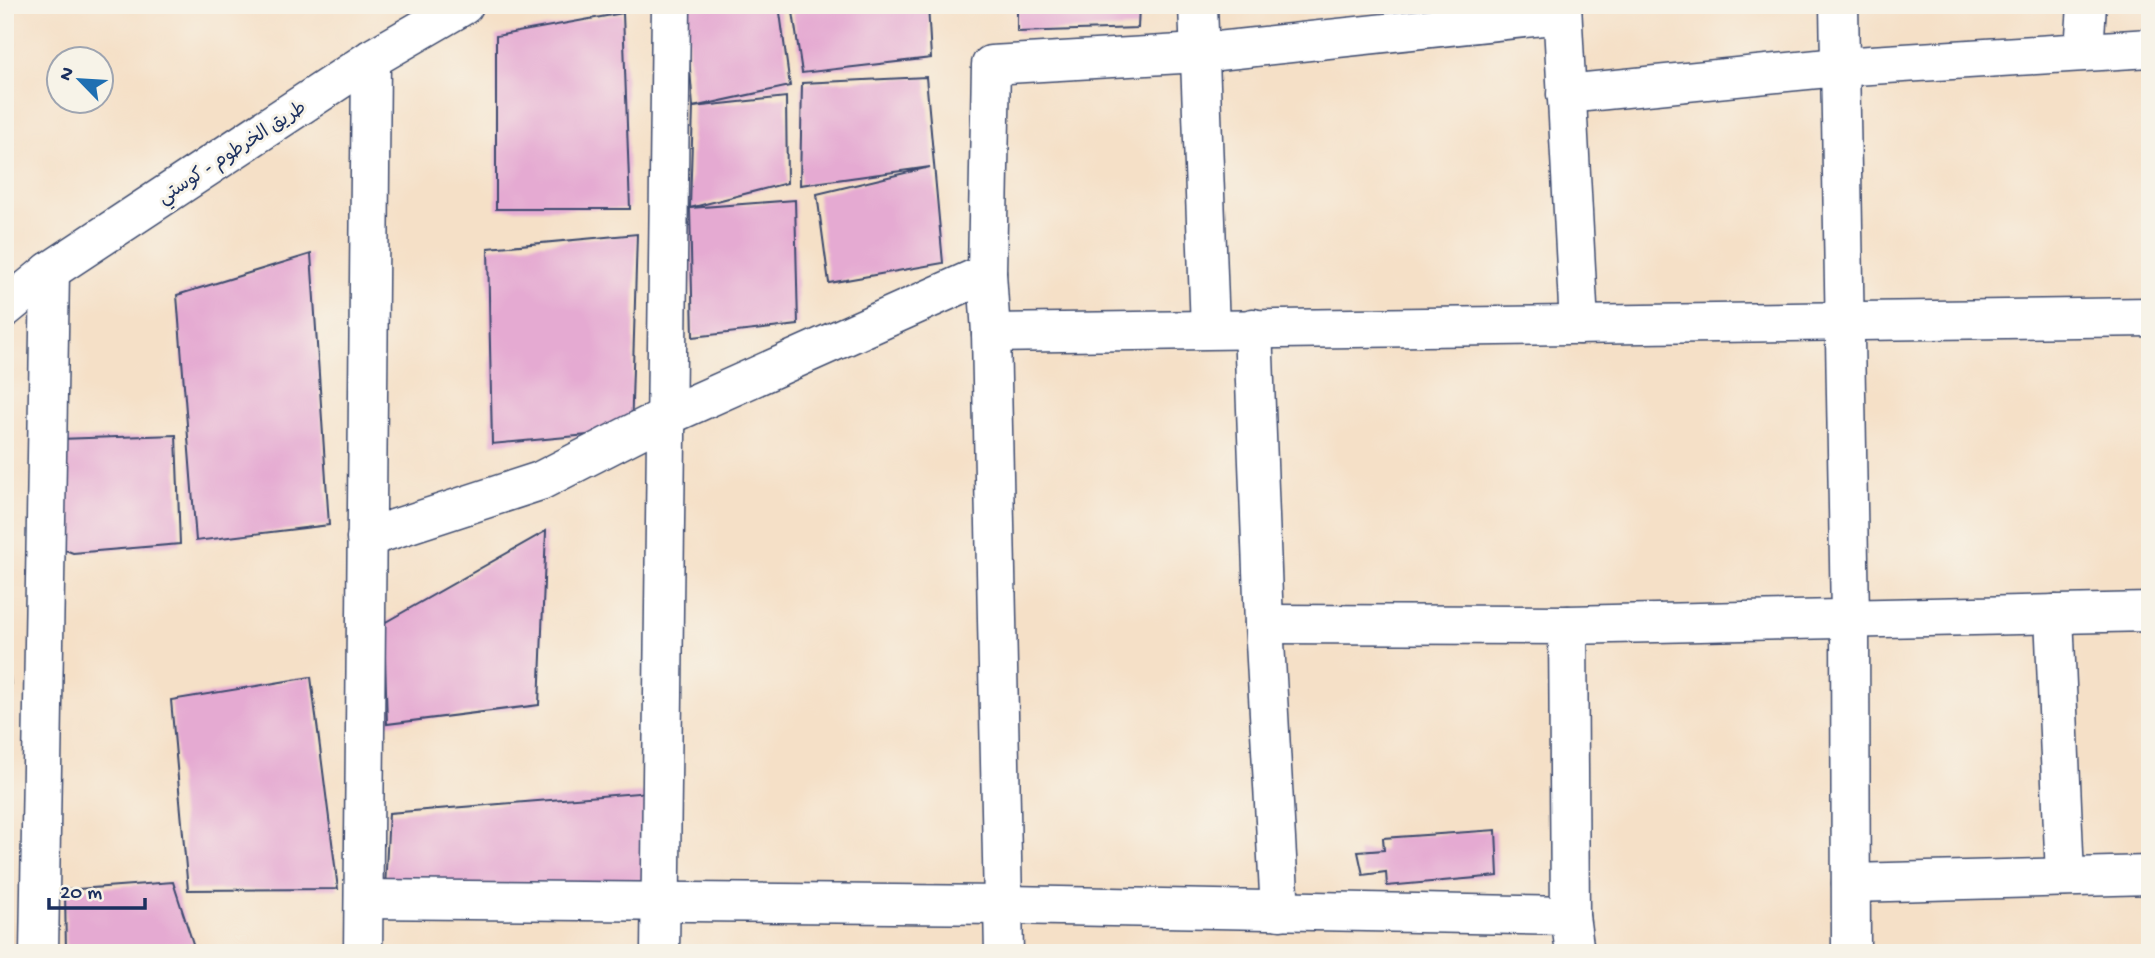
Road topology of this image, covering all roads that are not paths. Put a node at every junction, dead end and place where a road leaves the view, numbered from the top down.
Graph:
1 (464, 5) edge
2 (671, 5) edge
3 (1198, 5) edge
4 (1839, 5) edge
5 (2087, 5) edge
6 (1562, 9) edge
7 (2150, 48) edge
8 (2084, 51) junction
9 (1199, 53) junction
10 (371, 59) junction
11 (1838, 67) junction
12 (1566, 94) junction
13 (50, 271) junction
14 (987, 272) junction
15 (5, 308) edge
16 (2150, 317) edge
17 (1846, 319) junction
18 (1579, 325) junction
19 (1253, 328) junction
20 (1210, 329) junction
21 (991, 333) junction
22 (665, 417) junction
23 (366, 538) junction
24 (2150, 612) edge
25 (2054, 614) junction
26 (1850, 617) junction
27 (1264, 624) junction
28 (1568, 625) junction
29 (2150, 875) edge
30 (2066, 877) junction
31 (1851, 883) junction
32 (364, 899) junction
33 (661, 901) junction
34 (1005, 905) junction
35 (1280, 911) junction
36 (1573, 934) edge
37 (39, 953) edge
38 (363, 953) edge
39 (660, 953) edge
40 (1004, 953) edge
41 (1851, 953) edge

1 - 10 main road, طريق الخرطوم - كوستي
2 - 22 main road
3 - 9 main road
4 - 11 main road
5 - 8 main road
6 - 9 main road
6 - 12 main road
7 - 8 main road
8 - 11 main road
9 - 14 main road
9 - 20 main road
10 - 13 main road, طريق الخرطوم - كوستي
10 - 23 main road
11 - 12 main road
11 - 17 main road
12 - 18 main road
13 - 15 main road, طريق الخرطوم - كوستي
13 - 37 main road
14 - 21 main road
14 - 22 main road
16 - 17 main road
17 - 18 main road
17 - 26 main road
18 - 19 main road
19 - 20 main road
19 - 27 main road
20 - 21 main road
21 - 34 main road
22 - 23 main road
22 - 33 main road
23 - 32 main road
24 - 25 main road
25 - 26 main road
25 - 30 main road
26 - 28 main road
26 - 31 main road
27 - 28 main road
27 - 35 main road
28 - 36 main road
29 - 30 main road
30 - 31 main road
31 - 41 main road
32 - 33 main road
32 - 38 main road
33 - 34 main road
33 - 39 main road
34 - 35 main road
34 - 40 main road
35 - 36 main road

